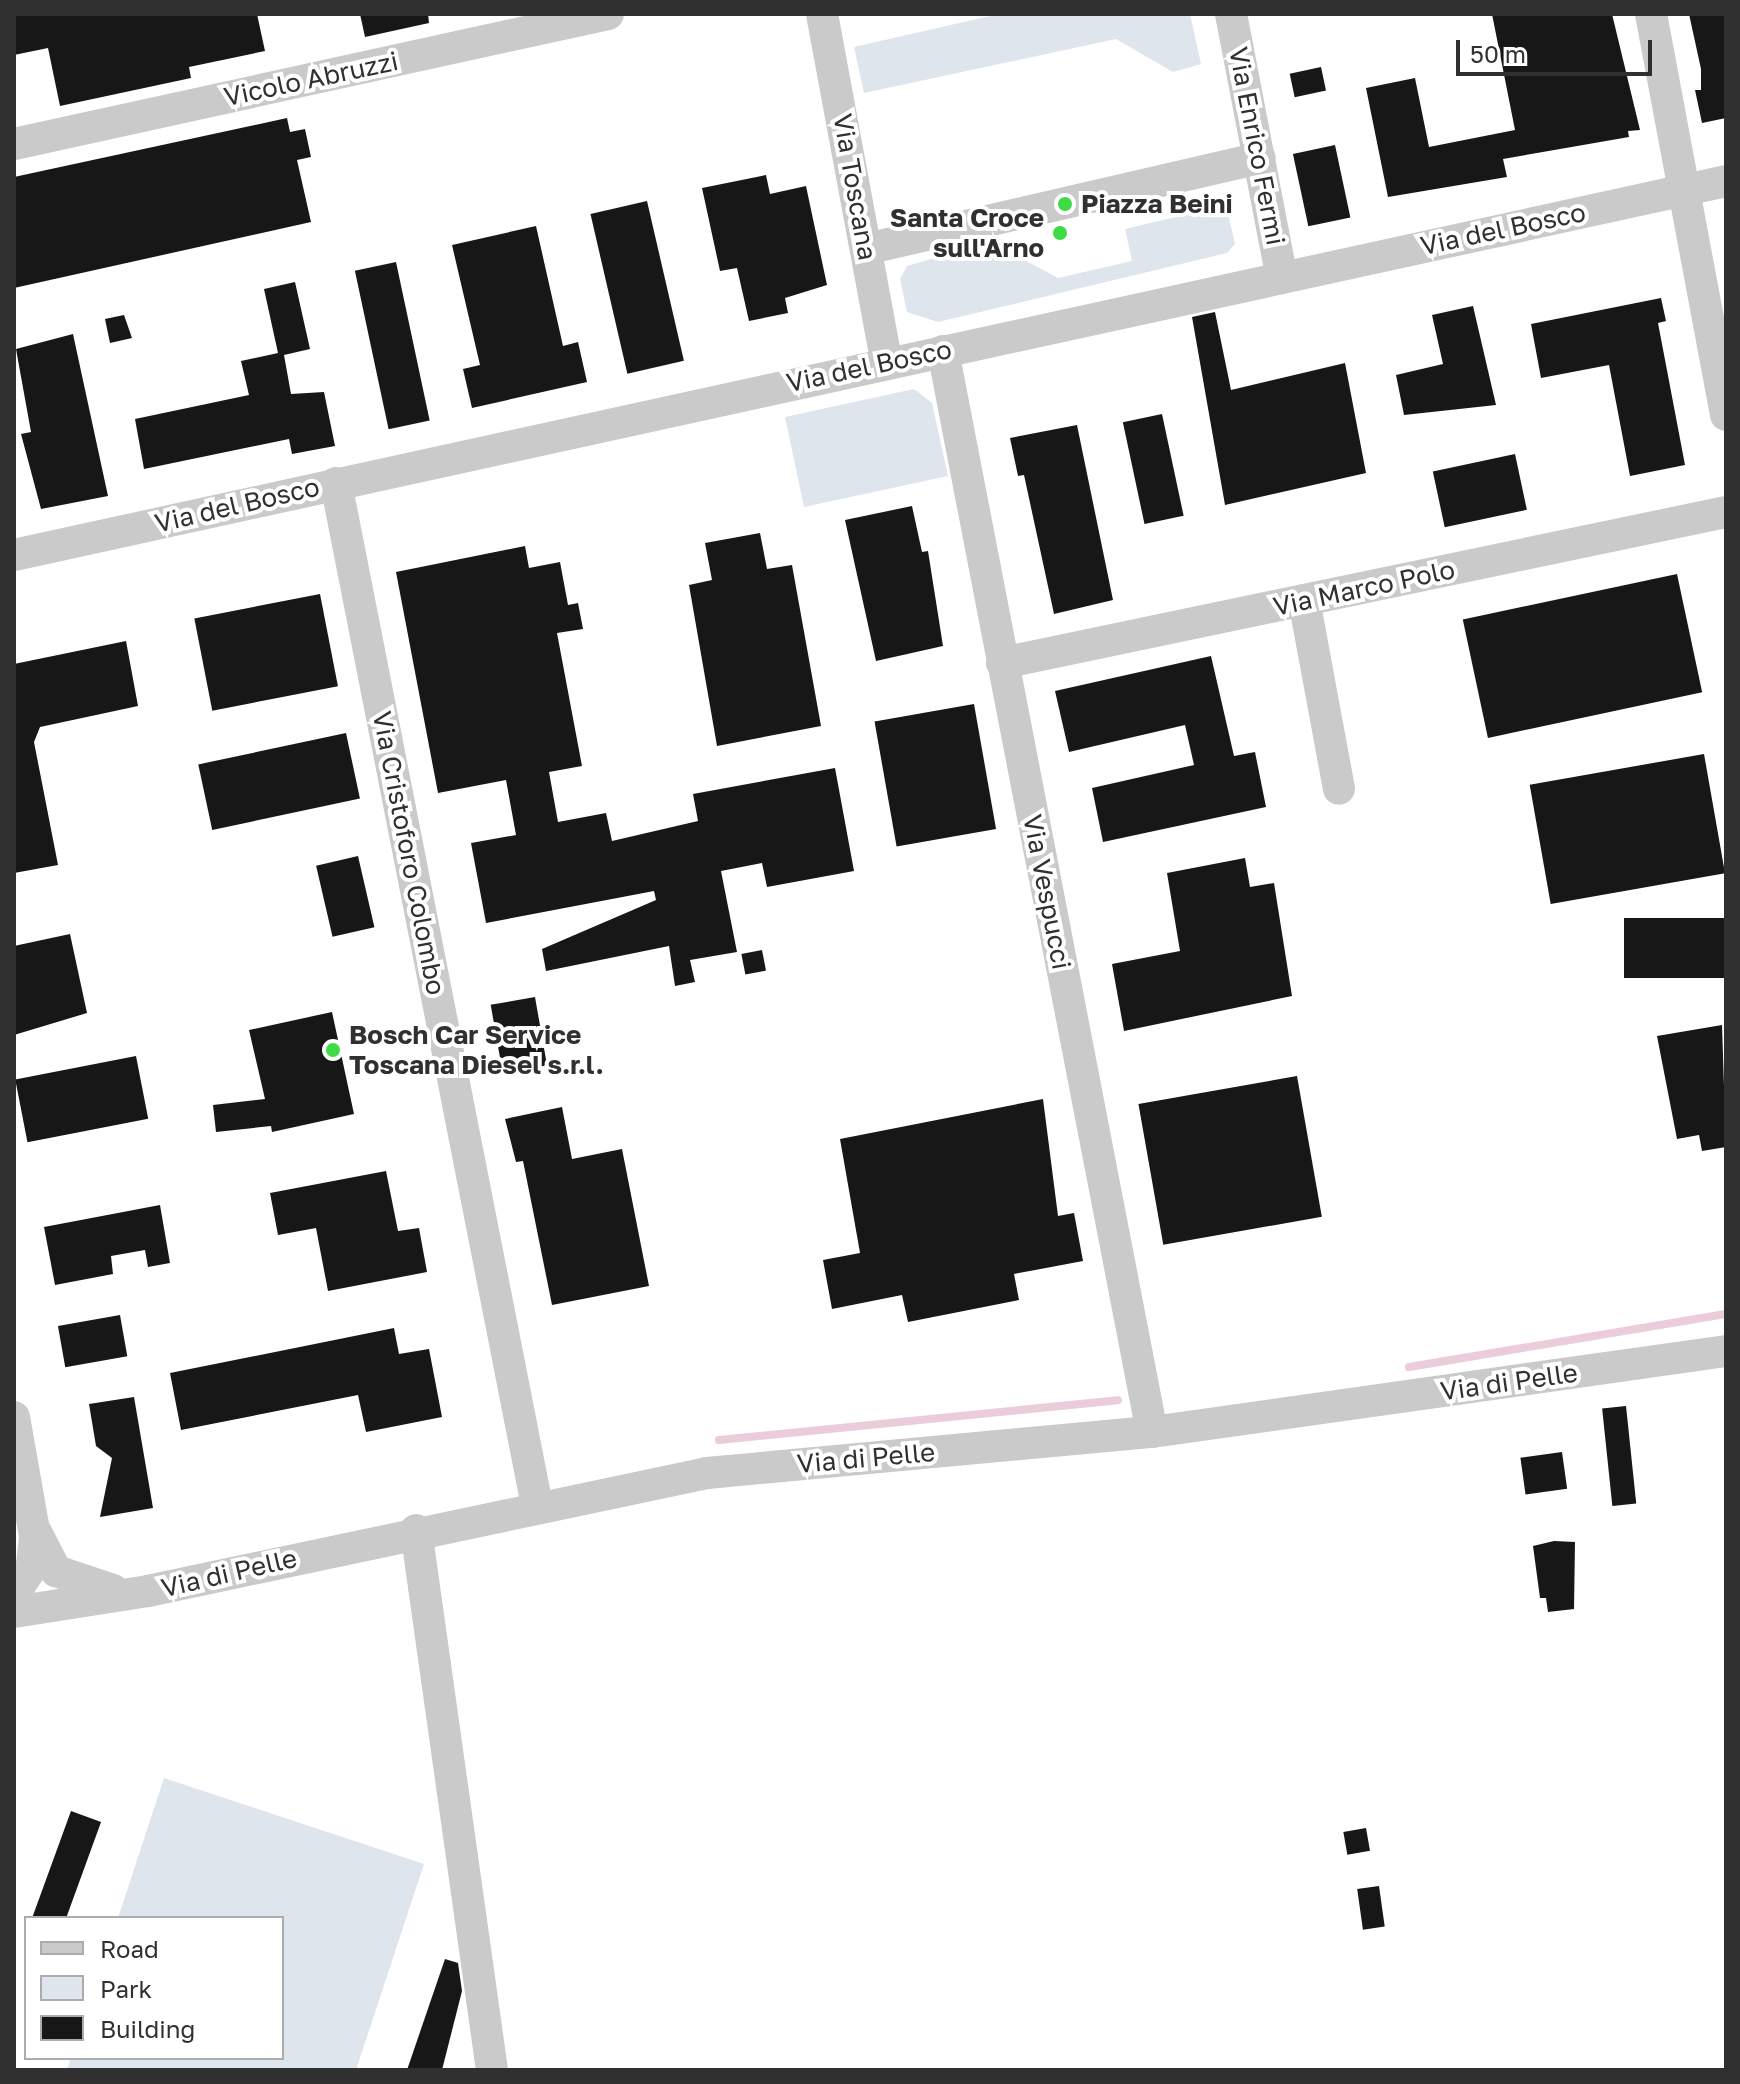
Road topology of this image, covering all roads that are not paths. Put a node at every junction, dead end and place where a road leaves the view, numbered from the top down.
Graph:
1 (608, 14) edge
2 (822, 14) edge
3 (1231, 14) edge
4 (1651, 14) edge
5 (14, 144) edge
6 (1260, 158) junction
7 (1726, 181) edge
8 (1685, 190) junction
9 (866, 249) junction
10 (1282, 278) junction
11 (943, 351) junction
12 (886, 360) junction
13 (1726, 415) edge
14 (336, 483) junction
15 (1726, 512) edge
16 (14, 555) edge
17 (1304, 600) junction
18 (1002, 663) junction
19 (1339, 789) dead end
20 (1726, 1351) edge
21 (14, 1417) edge
22 (1152, 1432) junction
23 (537, 1506) junction
24 (33, 1525) junction
25 (416, 1530) junction
26 (148, 1591) junction
27 (14, 1594) edge
28 (14, 1612) edge
29 (492, 2070) edge

1 - 5 street, Vicolo Abruzzi
2 - 9 street, Via Toscana
3 - 6 street, Via Enrico Fermi
4 - 8 street
6 - 9 street
6 - 10 street, Via Enrico Fermi
7 - 8 street, Via del Bosco
8 - 10 street, Via del Bosco
8 - 13 street
9 - 12 street, Via Toscana
10 - 11 street, Via del Bosco
11 - 12 street, Via del Bosco
11 - 18 street, Via Vespucci
12 - 14 street, Via del Bosco
14 - 16 street, Via del Bosco
14 - 23 street, Via Cristoforo Colombo
15 - 17 street, Via Marco Polo
17 - 18 street, Via Marco Polo
17 - 19 street
18 - 22 street, Via Vespucci
20 - 22 street, Via di Pelle
21 - 24 street
22 - 23 street, Via di Pelle
23 - 25 street, Via di Pelle
24 - 26 street
24 - 27 street
25 - 26 street, Via di Pelle
25 - 29 street
26 - 28 street, Via di Pelle

